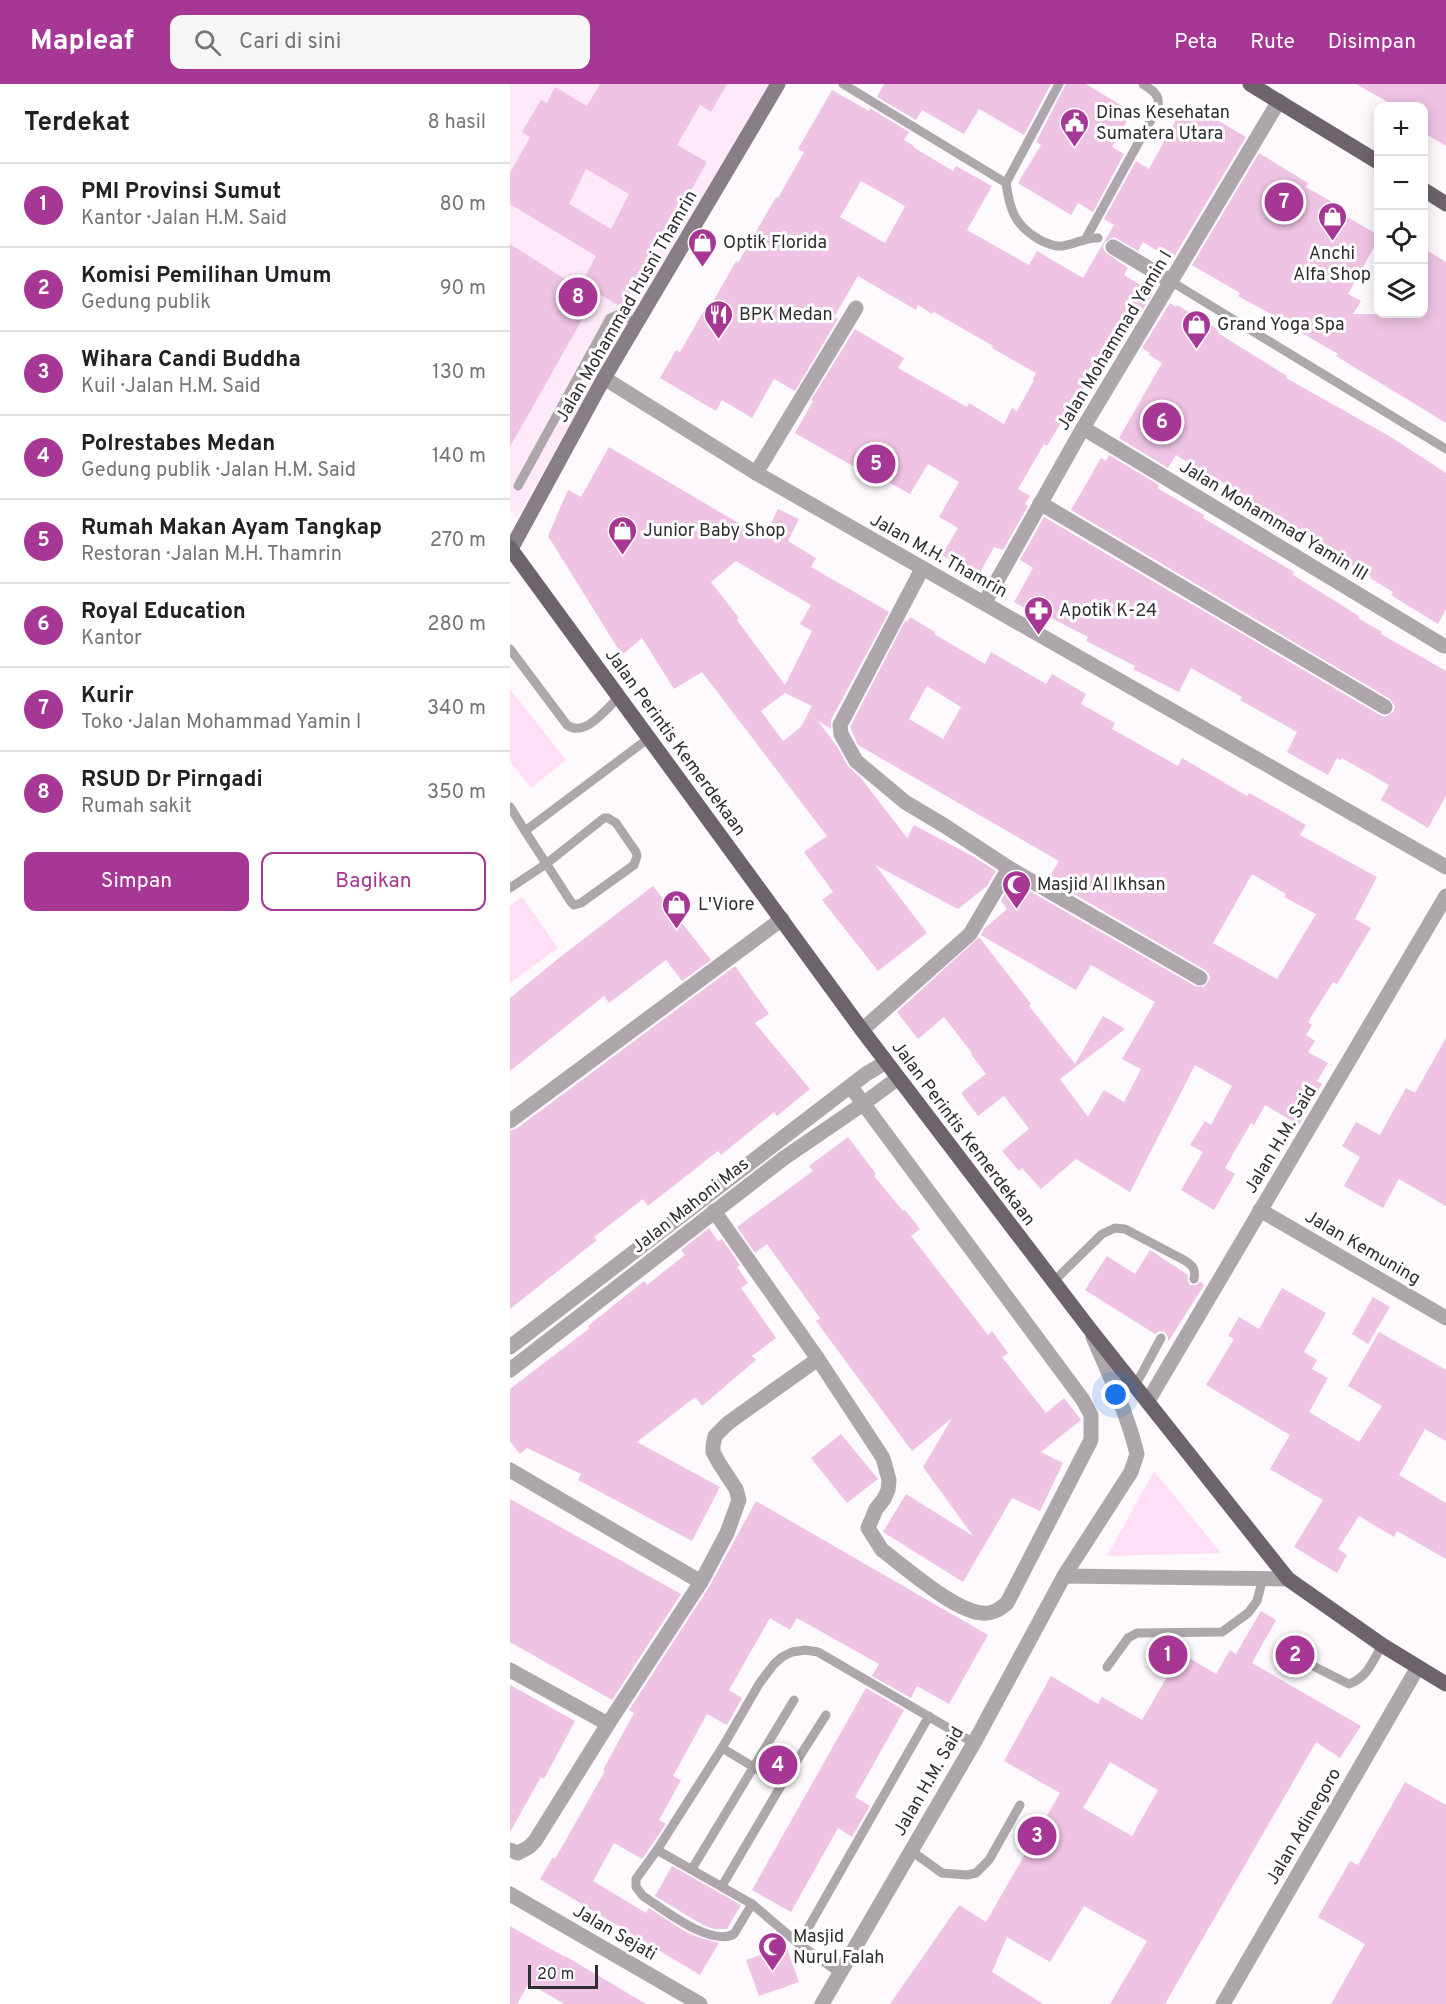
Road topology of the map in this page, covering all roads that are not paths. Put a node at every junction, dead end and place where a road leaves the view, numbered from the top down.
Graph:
1 (778, 84) edge
2 (843, 84) edge
3 (1059, 84) edge
4 (1143, 84) edge
5 (1251, 84) edge
6 (1157, 88) edge
7 (1280, 100) junction
8 (1374, 159) edge
9 (1006, 183) junction
10 (1428, 193) edge
11 (1446, 204) edge
12 (1098, 238) dead end
13 (1085, 240) junction
14 (1113, 247) dead end
15 (1172, 282) junction
16 (856, 308) dead end
17 (637, 322) junction
18 (604, 378) junction
19 (1083, 428) junction
20 (1446, 449) edge
21 (756, 473) junction
22 (518, 486) dead end
23 (1040, 503) junction
24 (510, 549) edge
25 (922, 569) junction
26 (985, 602) junction
27 (1444, 646) dead end
28 (510, 649) edge
29 (618, 698) junction
30 (1385, 707) dead end
31 (649, 738) junction
32 (510, 807) edge
33 (525, 831) junction
34 (546, 864) junction
35 (1446, 867) edge
36 (1009, 868) junction
37 (510, 888) edge
38 (1446, 896) edge
39 (782, 919) junction
40 (1200, 978) dead end
41 (862, 1030) junction
42 (886, 1062) junction
43 (898, 1078) junction
44 (851, 1087) junction
45 (863, 1104) junction
46 (510, 1121) edge
47 (1260, 1210) junction
48 (714, 1211) junction
49 (1194, 1279) dead end
50 (1053, 1281) junction
51 (1446, 1318) edge
52 (1089, 1328) junction
53 (1161, 1338) dead end
54 (510, 1347) edge
55 (818, 1359) junction
56 (510, 1370) edge
57 (1135, 1386) junction
58 (1148, 1401) junction
59 (510, 1470) edge
60 (1064, 1576) junction
61 (1263, 1578) junction
62 (1288, 1579) junction
63 (701, 1582) junction
64 (1382, 1645) junction
65 (1285, 1652) dead end
66 (1107, 1667) dead end
67 (1418, 1667) junction
68 (510, 1670) edge
69 (1446, 1684) edge
70 (794, 1700) dead end
71 (826, 1715) dead end
72 (929, 1716) junction
73 (608, 1724) junction
74 (974, 1743) junction
75 (722, 1748) junction
76 (753, 1767) junction
77 (782, 1784) junction
78 (1020, 1805) dead end
79 (510, 1850) edge
80 (657, 1850) junction
81 (910, 1850) junction
82 (692, 1869) junction
83 (722, 1886) junction
84 (510, 1894) edge
85 (752, 1904) junction
86 (799, 1944) junction
87 (841, 1974) junction
88 (700, 2004) edge
89 (822, 2004) edge
90 (1223, 2004) edge

1 - 17 main road, Jalan Mohammad Husni Thamrin
2 - 9 lane
3 - 9 lane
4 - 6 lane
5 - 7 main road
6 - 13 lane
7 - 8 main road
7 - 15 street, Jalan Mohammad Yamin I
9 - 13 lane
10 - 11 main road
12 - 13 lane
14 - 15 street
15 - 19 street, Jalan Mohammad Yamin I
15 - 20 lane
16 - 21 street
17 - 18 main road, Jalan Mohammad Husni Thamrin
17 - 22 lane
18 - 21 street, Jalan M.H. Thamrin
18 - 24 main road, Jalan Mohammad Husni Thamrin
19 - 23 street, Jalan Mohammad Yamin I
19 - 27 street, Jalan Mohammad Yamin III
21 - 25 street, Jalan M.H. Thamrin
23 - 26 street, Jalan Mohammad Yamin I
23 - 30 street
24 - 29 main road, Jalan Perintis Kemerdekaan
25 - 26 street, Jalan M.H. Thamrin
25 - 36 street
26 - 35 street, Jalan M.H. Thamrin
28 - 29 lane
29 - 31 main road, Jalan Perintis Kemerdekaan
31 - 33 lane
31 - 39 main road, Jalan Perintis Kemerdekaan
32 - 33 lane
33 - 34 lane
34 - 34 lane
34 - 37 lane
36 - 40 street
36 - 41 street
38 - 47 street, Jalan H.M. Said
39 - 41 main road, Jalan Perintis Kemerdekaan
39 - 46 street
41 - 42 main road, Jalan Perintis Kemerdekaan
42 - 43 main road, Jalan Perintis Kemerdekaan
42 - 44 street, Jalan Mahoni Mas
43 - 45 street, Jalan Mahoni Mas
43 - 50 main road, Jalan Perintis Kemerdekaan
44 - 45 street
44 - 54 street, Jalan Mahoni Mas
45 - 48 street, Jalan Mahoni Mas
45 - 55 street
47 - 51 street, Jalan Kemuning
47 - 58 street, Jalan H.M. Said
48 - 55 street
48 - 56 street, Jalan Mahoni Mas
49 - 50 lane
50 - 52 main road, Jalan Perintis Kemerdekaan
52 - 57 main road, Jalan Perintis Kemerdekaan
52 - 60 street, Jalan H.M. Said
53 - 57 lane
55 - 63 street
57 - 58 main road, Jalan Perintis Kemerdekaan
58 - 62 main road, Jalan Perintis Kemerdekaan
59 - 63 street
60 - 61 street
60 - 74 street, Jalan H.M. Said
61 - 62 street
61 - 66 lane
62 - 64 main road, Jalan Perintis Kemerdekaan
63 - 73 street
64 - 65 lane
64 - 67 main road, Jalan Perintis Kemerdekaan
67 - 69 main road, Jalan Perintis Kemerdekaan
67 - 90 street, Jalan Adinegoro
68 - 73 street
70 - 76 lane
71 - 77 lane
72 - 74 lane
72 - 75 lane
72 - 86 lane
73 - 79 street
74 - 81 street, Jalan H.M. Said
75 - 76 lane
75 - 80 lane
76 - 77 lane
76 - 82 lane
77 - 83 lane
78 - 81 lane
80 - 82 lane
80 - 85 lane
81 - 87 street, Jalan H.M. Said
82 - 83 lane
83 - 85 lane
84 - 88 street, Jalan Sejati
85 - 86 lane
86 - 87 lane
87 - 89 street, Jalan H.M. Said

